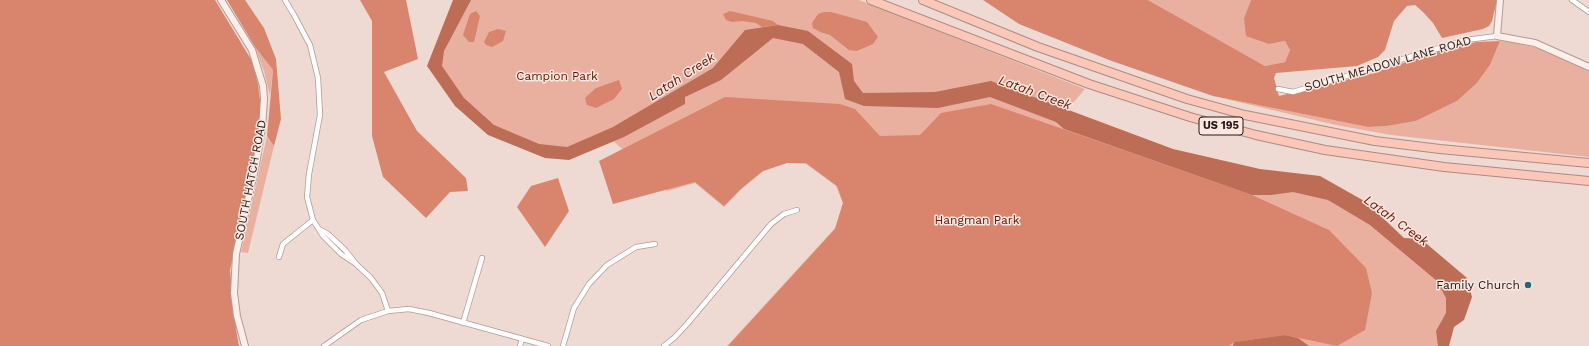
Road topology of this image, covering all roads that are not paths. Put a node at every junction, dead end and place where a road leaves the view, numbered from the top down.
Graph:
1 (221, 0) edge
2 (285, 0) edge
3 (871, 0) edge
4 (923, 0) edge
5 (1500, 0) edge
6 (1572, 0) edge
7 (1589, 12) edge
8 (1497, 36) junction
9 (1589, 67) edge
10 (1278, 89) dead end
11 (1589, 163) edge
12 (1589, 181) edge
13 (797, 210) dead end
14 (313, 220) junction
15 (655, 244) dead end
16 (279, 257) dead end
17 (482, 258) dead end
18 (388, 310) junction
19 (463, 323) junction
20 (522, 339) junction
21 (244, 346) edge
22 (324, 346) edge
23 (520, 346) edge
24 (548, 346) edge
25 (563, 346) edge
26 (664, 346) edge

1 - 21 main road, SOUTH HATCH ROAD
2 - 14 street
3 - 12 highway, US 195
4 - 11 highway, US 195
5 - 8 main road
6 - 7 street
8 - 9 main road, SOUTH MEADOW LANE ROAD
8 - 10 street, SOUTH MEADOW LANE ROAD
13 - 26 street
14 - 16 street
14 - 18 street
15 - 25 street
17 - 19 street
18 - 19 street
18 - 22 street
19 - 20 street
20 - 23 street
20 - 24 street

